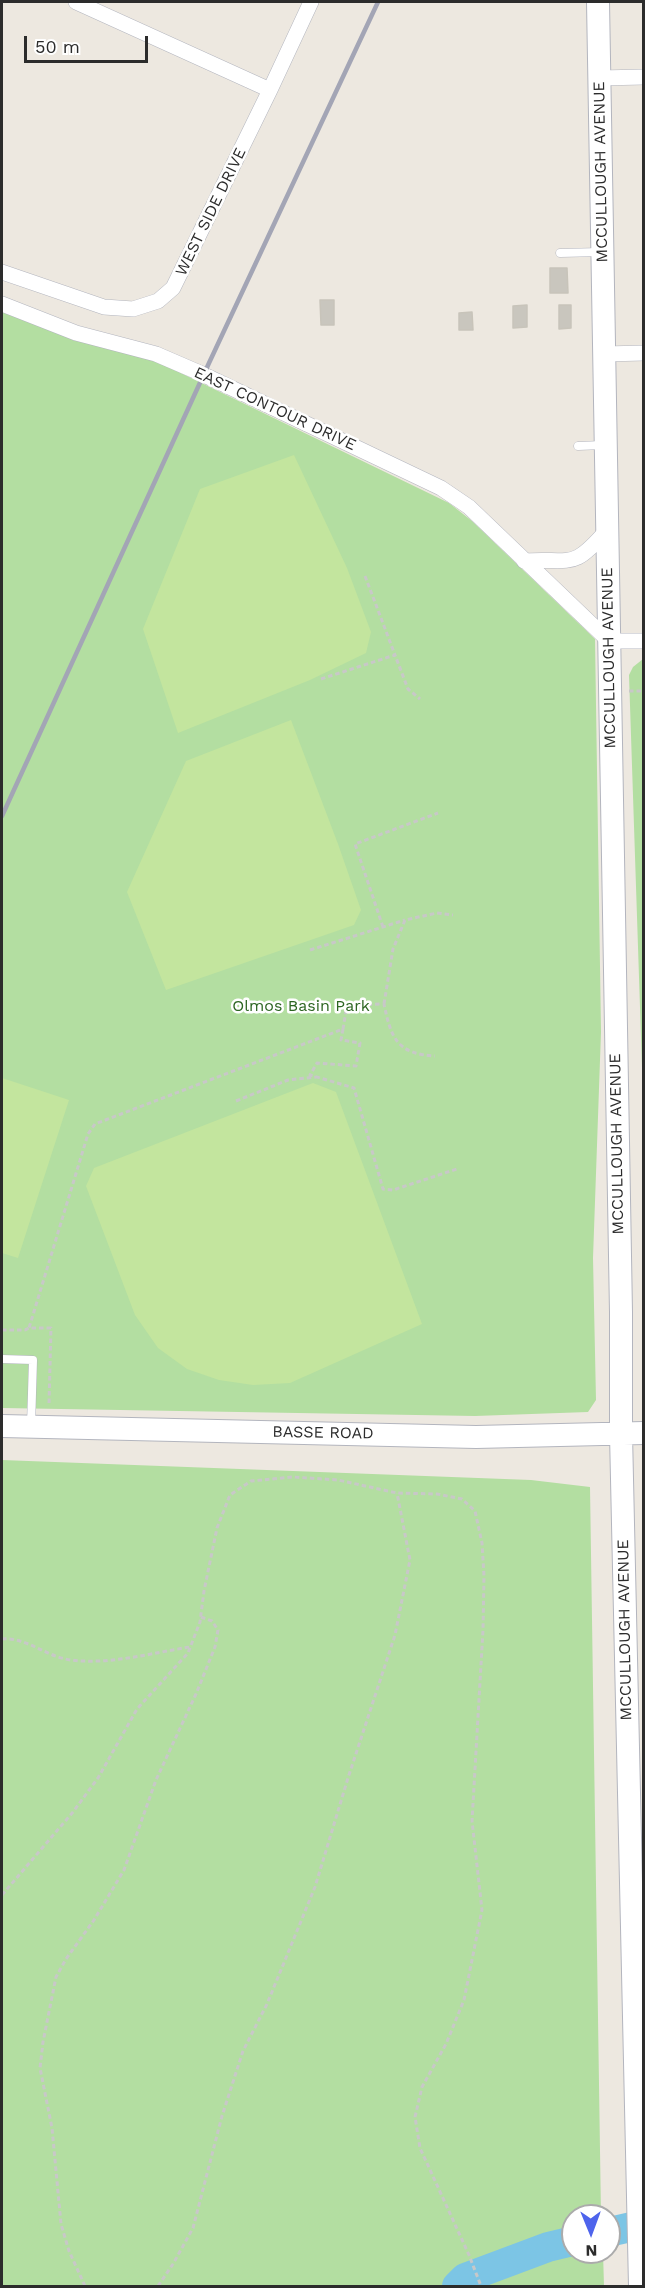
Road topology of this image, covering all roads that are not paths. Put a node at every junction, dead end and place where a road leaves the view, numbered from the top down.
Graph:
1 (76, 2) edge
2 (311, 2) edge
3 (598, 2) edge
4 (644, 77) edge
5 (600, 78) junction
6 (270, 90) junction
7 (603, 252) junction
8 (560, 253) dead end
9 (2, 272) edge
10 (2, 304) edge
11 (644, 353) edge
12 (605, 354) junction
13 (606, 445) junction
14 (578, 446) dead end
15 (608, 529) junction
16 (524, 561) junction
17 (609, 641) junction
18 (644, 641) edge
19 (2, 1359) edge
20 (2, 1426) edge
21 (30, 1427) junction
22 (644, 1433) edge
23 (621, 1434) junction
24 (640, 2281) edge

1 - 6 street
2 - 6 street, WEST SIDE DRIVE
3 - 5 main road, MCCULLOUGH AVENUE
4 - 5 street
5 - 7 main road, MCCULLOUGH AVENUE
6 - 9 street, WEST SIDE DRIVE
7 - 8 lane
7 - 12 main road, MCCULLOUGH AVENUE
10 - 16 street, EAST CONTOUR DRIVE
11 - 12 street
12 - 13 main road, MCCULLOUGH AVENUE
13 - 14 lane
13 - 15 main road, MCCULLOUGH AVENUE
15 - 16 street
15 - 17 main road, MCCULLOUGH AVENUE
16 - 17 street, EAST CONTOUR DRIVE
17 - 18 street
17 - 23 main road, MCCULLOUGH AVENUE
19 - 21 lane
20 - 21 main road, BASSE ROAD
21 - 23 main road, BASSE ROAD
22 - 23 main road, BASSE ROAD
23 - 24 main road, MCCULLOUGH AVENUE

